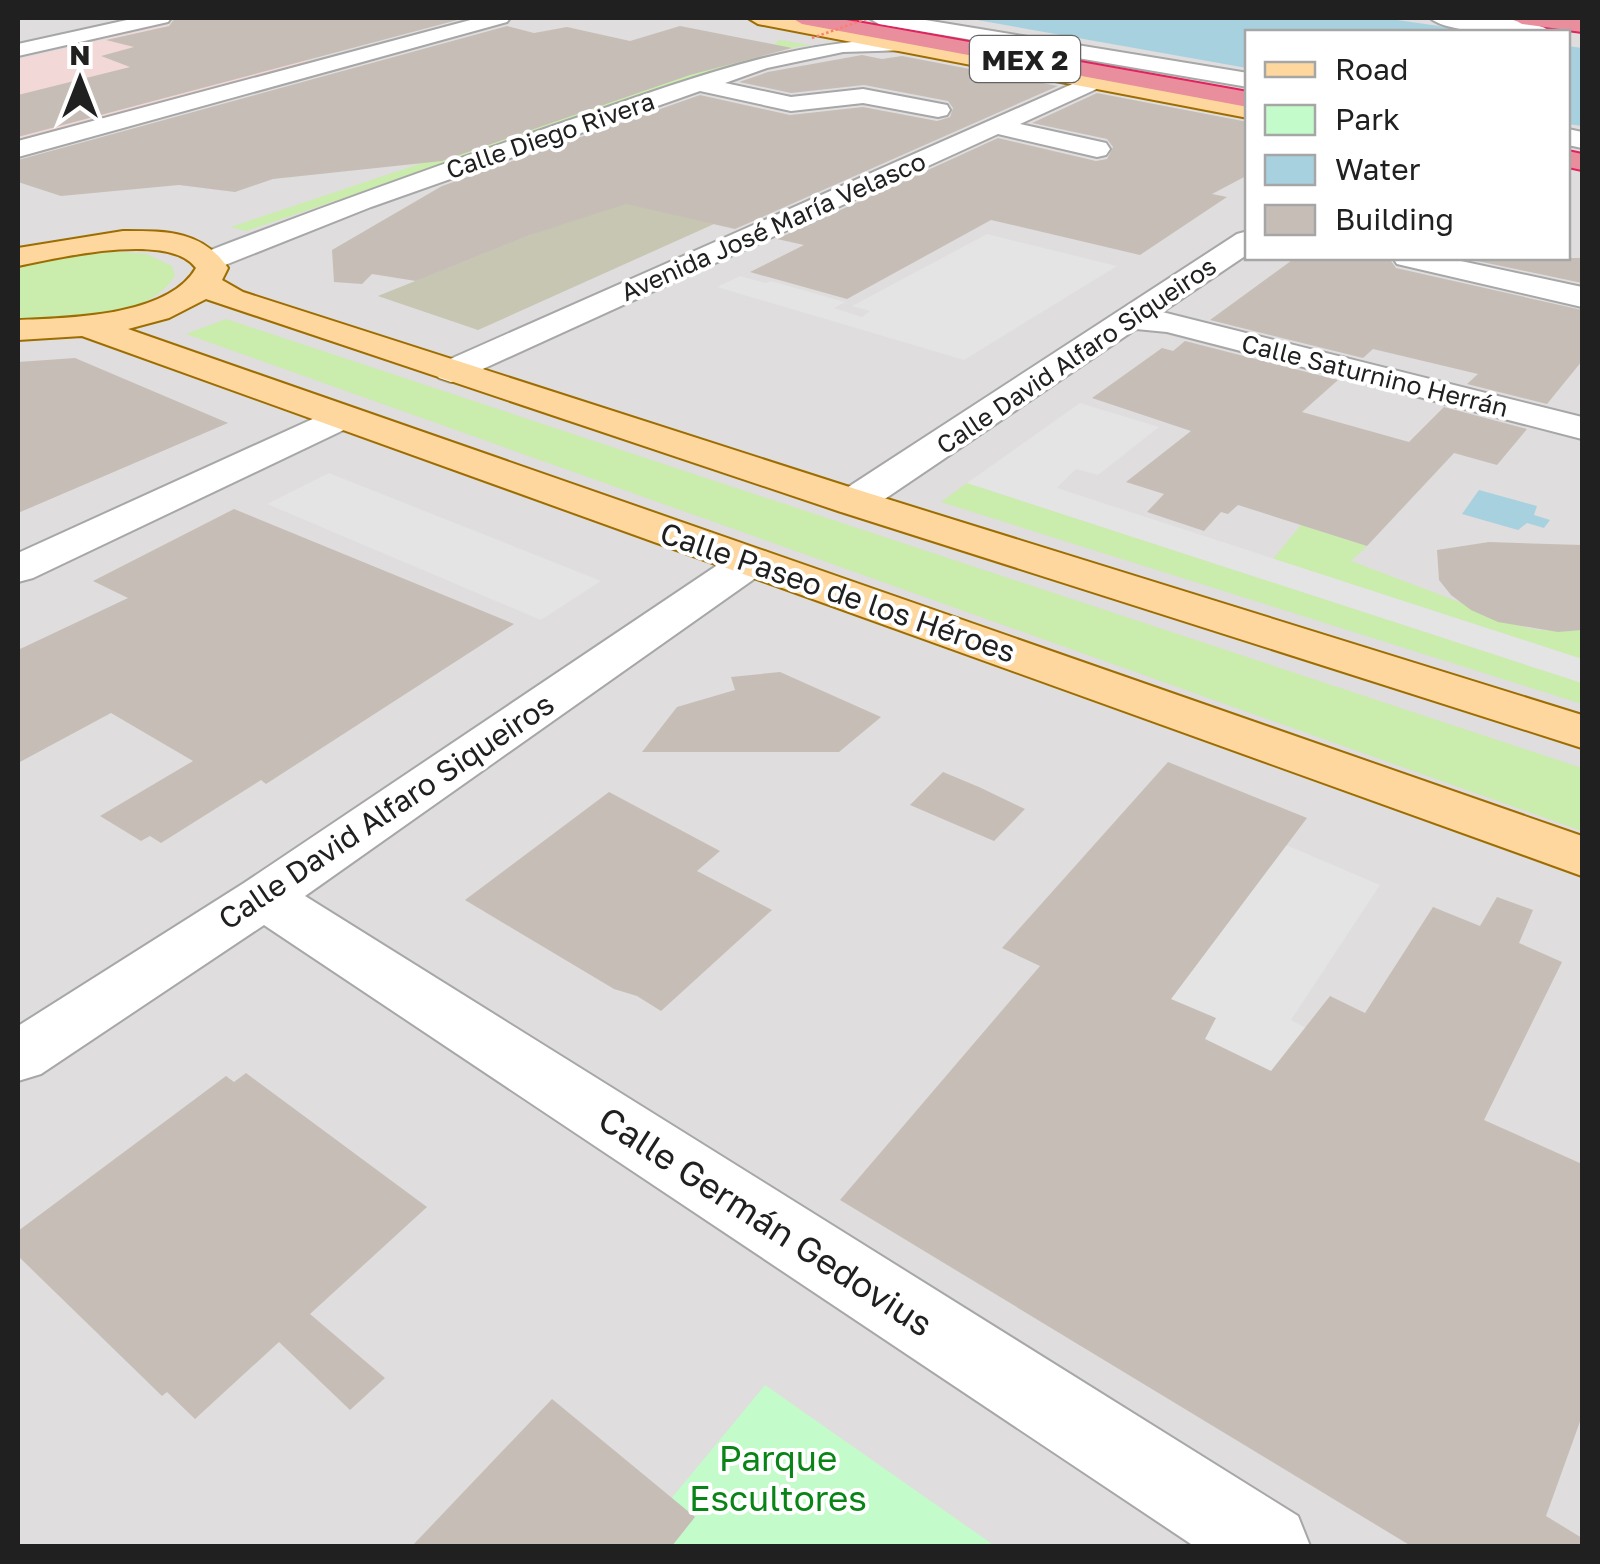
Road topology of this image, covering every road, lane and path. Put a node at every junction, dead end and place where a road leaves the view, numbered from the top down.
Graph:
1 (162, 18) edge
2 (500, 18) edge
3 (748, 18) edge
4 (758, 18) edge
5 (870, 18) edge
6 (879, 18) edge
7 (1440, 18) edge
8 (1522, 18) edge
9 (1582, 26) edge
10 (807, 28) edge
11 (1526, 30) edge
12 (900, 45) junction
13 (18, 50) edge
14 (1245, 79) edge
15 (1095, 81) junction
16 (698, 84) junction
17 (1245, 100) edge
18 (1245, 109) edge
19 (938, 110) dead end
20 (996, 126) junction
21 (18, 149) edge
22 (1097, 149) dead end
23 (305, 195) dead end
24 (205, 227) dead end
25 (18, 228) edge
26 (155, 242) junction
27 (1245, 242) edge
28 (78, 244) junction
29 (18, 257) edge
30 (1417, 260) edge
31 (207, 272) junction
32 (1582, 297) edge
33 (1147, 317) junction
34 (92, 328) junction
35 (18, 330) edge
36 (451, 371) junction
37 (339, 418) junction
38 (1582, 428) edge
39 (853, 502) junction
40 (752, 561) junction
41 (18, 568) edge
42 (1582, 732) edge
43 (1582, 857) edge
44 (264, 897) junction
45 (18, 1058) edge
46 (1268, 1546) edge

1 - 13 street
2 - 21 street
3 - 23 street, Calle Diego Rivera
4 - 12 main road
5 - 10 path, bridge
6 - 14 street
7 - 11 street
8 - 9 highway
10 - 17 highway, MEX 2
12 - 15 main road
12 - 16 street, Calle Diego Rivera
15 - 18 main road
15 - 20 street, Avenida José María Velasco
16 - 19 street
16 - 31 street, Calle Diego Rivera
20 - 22 street
20 - 36 street, Avenida José María Velasco
24 - 26 street
25 - 28 main road
26 - 28 main road
26 - 31 main road
27 - 33 street, Calle David Alfaro Siqueiros
28 - 29 main road
30 - 32 street
31 - 34 main road
31 - 36 main road
33 - 38 street, Calle Saturnino Herrán
33 - 39 street, Calle David Alfaro Siqueiros
34 - 35 main road
34 - 37 main road, Calle Paseo de los Héroes
36 - 39 main road
37 - 40 main road, Calle Paseo de los Héroes
37 - 41 street
39 - 42 main road
40 - 43 main road, Calle Paseo de los Héroes
40 - 44 street, Calle David Alfaro Siqueiros
44 - 45 street, Calle David Alfaro Siqueiros
44 - 46 street, Calle Germán Gedovius

